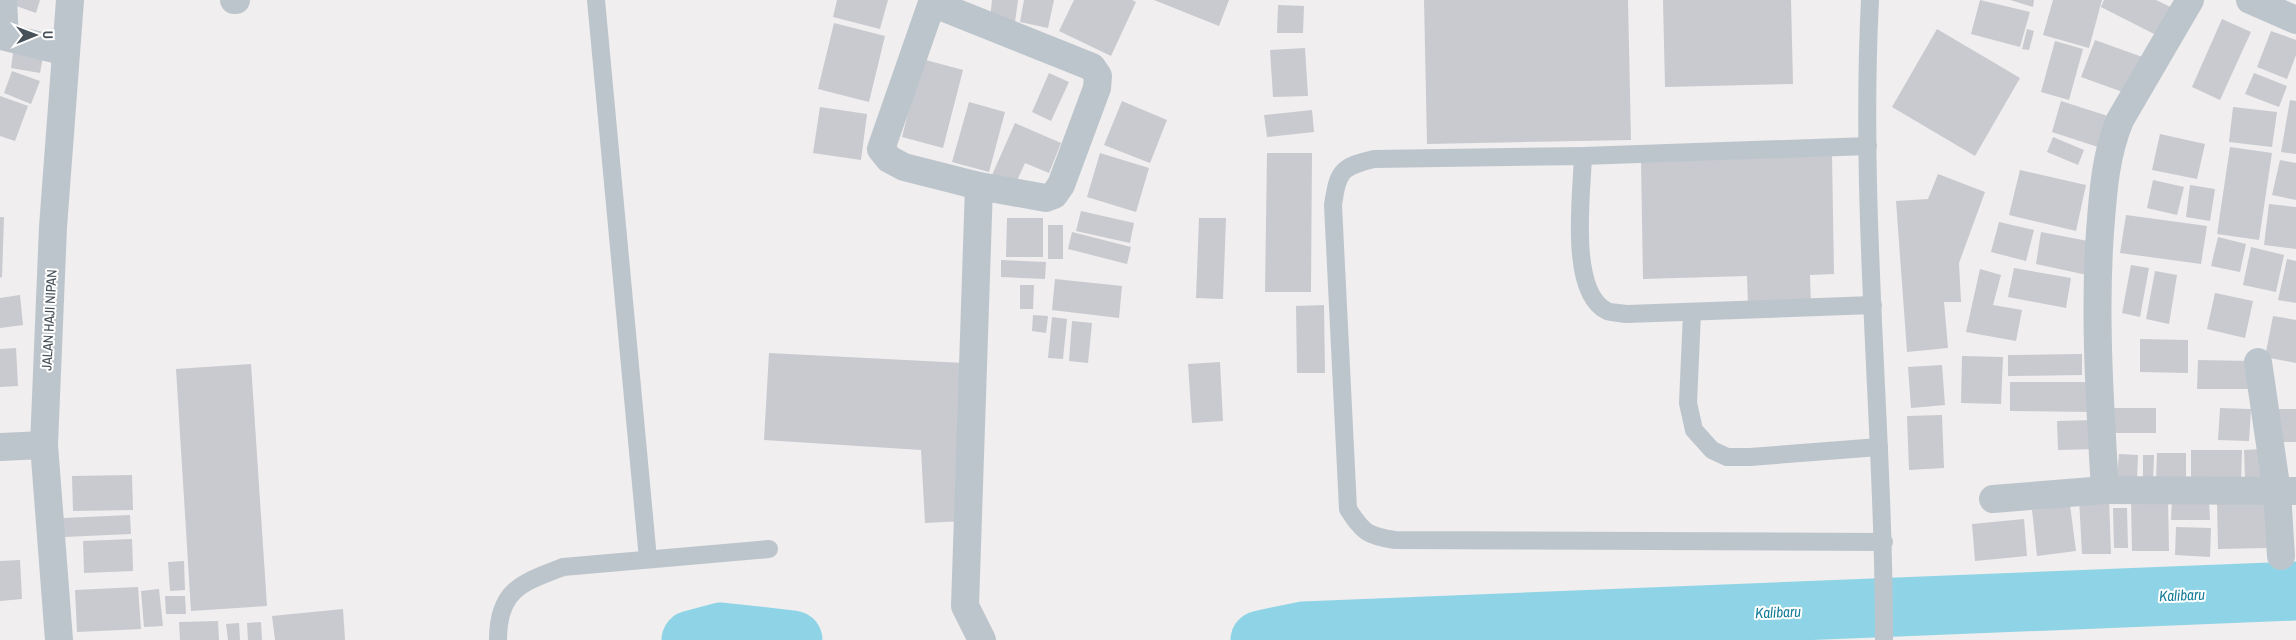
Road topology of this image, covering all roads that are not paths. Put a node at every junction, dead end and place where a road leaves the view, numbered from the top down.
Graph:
1 (3, 0) edge
2 (70, 0) edge
3 (596, 0) edge
4 (1870, 0) edge
5 (2190, 0) edge
6 (2250, 0) edge
7 (933, 1) edge
8 (2296, 20) edge
9 (66, 52) junction
10 (1868, 146) junction
11 (1583, 156) junction
12 (979, 186) junction
13 (1873, 305) junction
14 (1692, 313) junction
15 (2258, 362) dead end
16 (44, 446) junction
17 (0, 447) edge
18 (1879, 447) junction
19 (2105, 490) junction
20 (2286, 492) edge
21 (1993, 499) dead end
22 (769, 549) dead end
23 (1884, 549) junction
24 (2281, 556) dead end
25 (648, 559) junction
26 (59, 640) edge
27 (498, 640) edge
28 (982, 640) edge
29 (1884, 640) edge

1 - 9 street
2 - 9 street, JALAN HAJI NIPAN
3 - 25 lane
4 - 10 lane
5 - 19 street
6 - 8 street
7 - 12 street
7 - 12 street
9 - 16 street, JALAN HAJI NIPAN
10 - 11 lane
10 - 13 lane
11 - 14 lane
11 - 23 lane
12 - 28 street
13 - 14 lane
13 - 18 lane
14 - 18 lane
15 - 20 street
16 - 17 street
16 - 26 street, JALAN HAJI NIPAN
18 - 23 lane
19 - 20 street
19 - 21 street
20 - 24 street
22 - 25 lane
23 - 29 lane
25 - 27 lane

